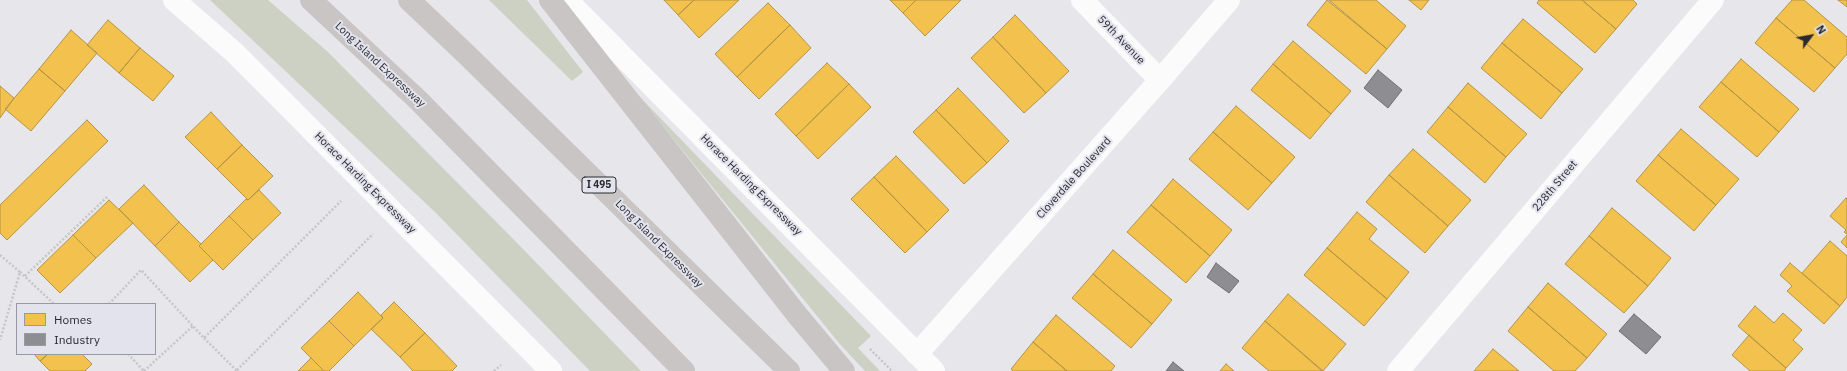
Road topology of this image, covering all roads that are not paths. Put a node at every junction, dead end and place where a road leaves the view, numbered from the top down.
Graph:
1 (174, 0) edge
2 (311, 0) edge
3 (409, 0) edge
4 (550, 0) edge
5 (567, 0) edge
6 (1082, 0) edge
7 (1229, 0) edge
8 (1713, 0) edge
9 (1160, 80) junction
10 (917, 354) junction
11 (551, 371) edge
12 (684, 371) edge
13 (789, 371) edge
14 (844, 371) edge
15 (934, 371) edge
16 (1398, 371) edge

1 - 11 street, Horace Harding Expressway
2 - 12 highway, Long Island Expressway
3 - 13 highway, Long Island Expressway / I 495
4 - 14 highway
5 - 10 street, Horace Harding Expressway
6 - 9 street, 59th Avenue
7 - 9 street, Cloverdale Boulevard
8 - 16 street, 228th Street
9 - 10 street, Cloverdale Boulevard
10 - 15 street, Horace Harding Expressway

